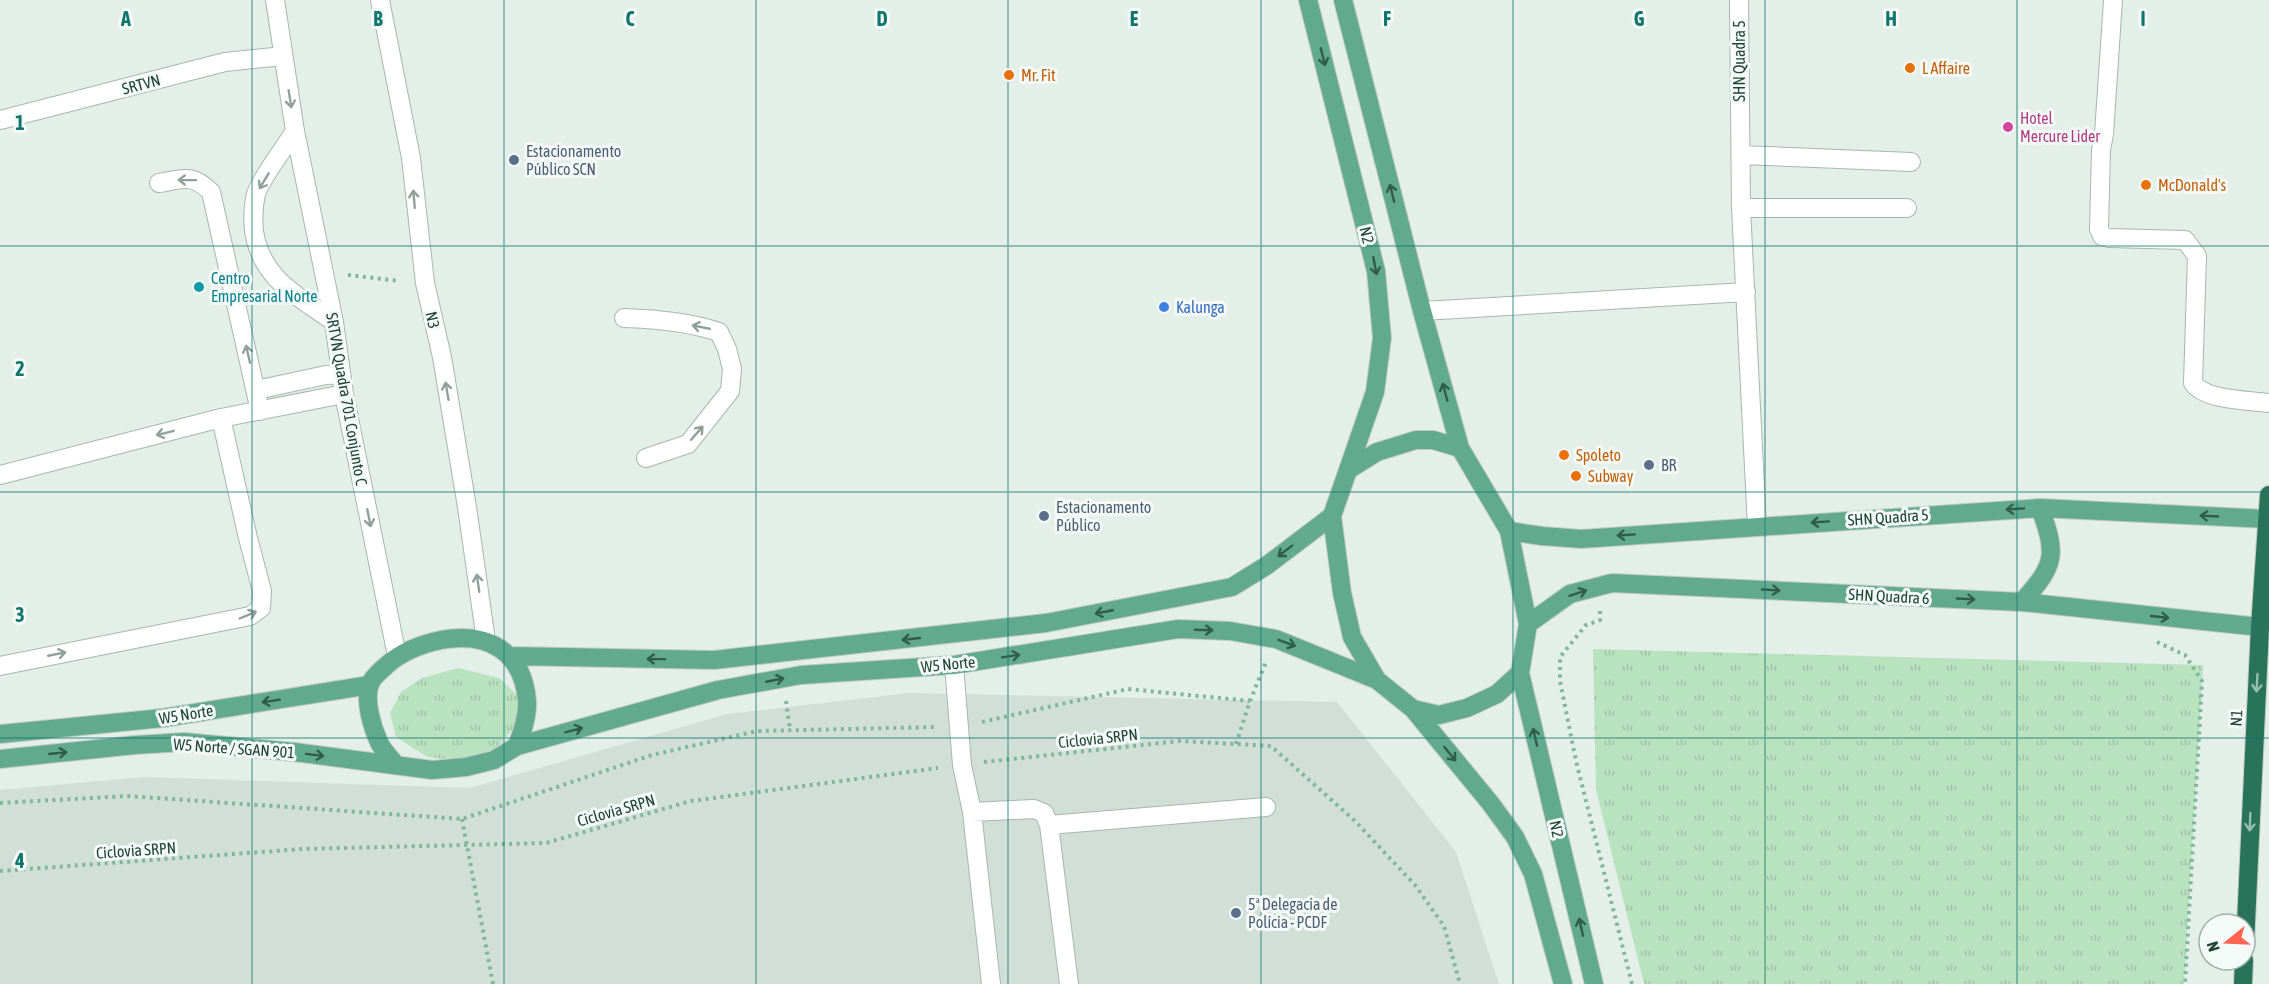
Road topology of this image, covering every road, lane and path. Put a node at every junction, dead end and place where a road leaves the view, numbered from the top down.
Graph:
1 (275, 0) edge
2 (380, 0) edge
3 (1308, 0) edge
4 (1343, 0) edge
5 (1739, 0) edge
6 (2113, 0) edge
7 (283, 56) junction
8 (0, 120) edge
9 (295, 131) junction
10 (1741, 155) junction
11 (1911, 162) dead end
12 (159, 183) dead end
13 (1741, 208) junction
14 (1907, 208) dead end
15 (323, 273) junction
16 (425, 284) junction
17 (1746, 292) junction
18 (1422, 311) junction
19 (624, 318) dead end
20 (333, 322) junction
21 (341, 374) junction
22 (256, 390) junction
23 (344, 394) junction
24 (2269, 403) edge
25 (260, 411) junction
26 (221, 418) junction
27 (1460, 448) junction
28 (646, 458) dead end
29 (1348, 470) junction
30 (0, 476) edge
31 (2269, 495) edge
32 (2040, 508) junction
33 (1332, 516) junction
34 (2268, 519) edge
35 (1757, 527) junction
36 (1509, 531) junction
37 (1600, 586) junction
38 (2022, 602) junction
39 (2151, 616) junction
40 (1528, 624) junction
41 (2260, 627) junction
42 (1276, 639) junction
43 (486, 641) junction
44 (397, 656) junction
45 (512, 657) junction
46 (954, 665) junction
47 (0, 666) edge
48 (1520, 673) junction
49 (1377, 680) junction
50 (370, 684) junction
51 (1250, 700) junction
52 (1413, 709) junction
53 (959, 727) junction
54 (0, 734) edge
55 (1236, 744) junction
56 (518, 746) junction
57 (0, 759) edge
58 (395, 764) junction
59 (962, 765) junction
60 (0, 803) edge
61 (1266, 807) dead end
62 (972, 812) junction
63 (462, 819) junction
64 (1048, 825) junction
65 (467, 846) junction
66 (0, 871) edge
67 (2247, 912) edge
68 (493, 984) edge
69 (991, 984) edge
70 (1069, 984) edge
71 (1460, 984) edge
72 (1563, 984) edge
73 (1594, 984) edge
74 (1632, 984) edge
75 (2185, 984) edge

1 - 7 street, SRTVN Quadra 701 Conjunto C
16 -> 2 street, N3
3 -> 29 main road, N2
18 -> 4 main road
5 - 10 street, SHN Quadra 5
6 - 24 street
7 - 8 street, SRTVN
7 -> 9 street, SRTVN Quadra 701 Conjunto C
9 - 15 street, SRTVN Quadra 701 Conjunto C
9 -> 20 street
10 - 11 street
10 - 13 street, SHN Quadra 5
22 -> 12 street
13 - 14 street
13 - 17 street, SHN Quadra 5
15 - 16 path
15 - 20 street, SRTVN Quadra 701 Conjunto C
43 -> 16 street, N3
17 - 18 street
17 - 35 street, SHN Quadra 5
27 -> 18 main road
28 -> 19 street
20 - 21 street, SRTVN Quadra 701 Conjunto C
21 - 22 street
21 - 23 street, SRTVN Quadra 701 Conjunto C
22 - 25 street
23 - 25 street
23 -> 44 street, SRTVN Quadra 701 Conjunto C
25 - 26 street
26 -> 30 street
47 -> 26 street
27 - 29 main road
27 - 36 main road
29 - 33 main road, N2
31 - 34 highway, N1
34 -> 32 main road, SHN Quadra 5
32 -> 35 main road, SHN Quadra 5
32 - 38 main road
33 -> 45 main road, W5 Norte
33 - 49 main road
34 - 41 highway, N1
35 -> 36 main road, SHN Quadra 5
36 - 40 main road
37 -> 38 main road, SHN Quadra 6
40 -> 37 main road, SHN Quadra 6
37 - 74 path
38 - 39 main road, SHN Quadra 6
39 -> 41 main road, SHN Quadra 6
39 - 75 path
40 - 48 main road
41 -> 67 highway, N1
46 -> 42 main road, W5 Norte
42 -> 49 main road, W5 Norte
42 - 51 path
43 - 44 main road
43 - 45 main road
44 - 50 main road
45 - 56 main road
46 - 53 street
56 -> 46 main road, W5 Norte
48 - 52 main road
73 -> 48 main road, N2
49 - 52 main road
50 -> 54 main road, W5 Norte
50 - 58 main road
51 - 53 path
51 - 55 path
52 -> 72 main road
53 - 59 street
53 - 63 path
55 - 59 path, Ciclovia SRPN
55 - 71 path, Ciclovia SRPN
56 - 58 main road
57 -> 58 main road, W5 Norte / SGAN 901
59 - 62 street
59 - 65 path, Ciclovia SRPN
60 - 63 path
61 - 64 street
62 - 64 street
62 - 69 street
63 - 65 path
64 - 70 street
65 - 66 path, Ciclovia SRPN
65 - 68 path

